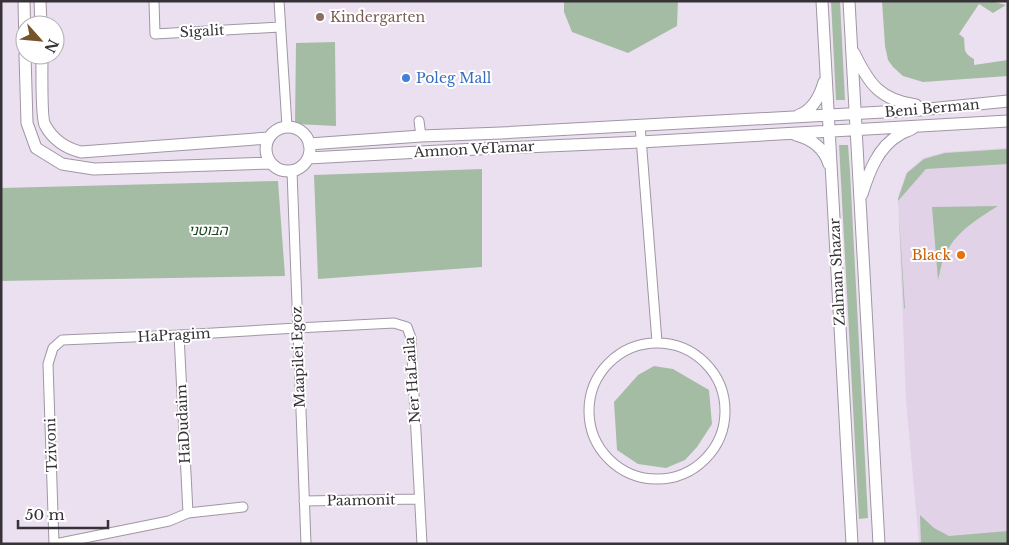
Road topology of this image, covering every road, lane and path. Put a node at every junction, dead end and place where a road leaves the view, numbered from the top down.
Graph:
1 (24, 1) edge
2 (40, 1) edge
3 (154, 1) edge
4 (279, 1) edge
5 (822, 1) edge
6 (849, 1) edge
7 (24, 15) edge
8 (41, 15) edge
9 (280, 27) junction
10 (852, 49) junction
11 (25, 65) edge
12 (42, 65) edge
13 (826, 76) junction
14 (1008, 101) edge
15 (958, 106) junction
16 (855, 114) junction
17 (828, 115) junction
18 (794, 117) junction
19 (418, 121) dead end
20 (1008, 121) edge
21 (640, 125) junction
22 (287, 126) junction
23 (918, 126) junction
24 (856, 129) junction
25 (829, 130) junction
26 (789, 133) junction
27 (421, 136) junction
28 (268, 138) junction
29 (640, 142) junction
30 (310, 144) junction
31 (308, 158) junction
32 (271, 163) junction
33 (292, 170) junction
34 (832, 172) junction
35 (860, 200) junction
36 (297, 328) junction
37 (179, 335) junction
38 (657, 342) junction
39 (53, 348) joint
40 (419, 500) junction
41 (304, 501) junction
42 (243, 507) dead end
43 (188, 513) junction
44 (55, 544) edge
45 (306, 544) edge
46 (422, 544) edge
47 (852, 544) edge
48 (879, 544) edge

1 - 7 street
2 - 8 street
3 - 9 street, Sigalit
4 - 9 street
5 - 13 street, Zalman Shazar
6 - 10 street, Zalman Shazar
9 - 22 street
10 - 15 street
10 - 16 street, Zalman Shazar
11 - 32 street
12 - 28 street
13 - 17 street, Zalman Shazar
13 - 18 street
14 - 15 street, Beni Berman
15 - 16 street, Beni Berman
16 - 17 street, Amnon VeTamar
16 - 24 street, Zalman Shazar
17 - 18 street, Amnon VeTamar
17 - 25 street, Zalman Shazar
18 - 21 street, Amnon VeTamar
19 - 27 street
20 - 23 street, Beni Berman
21 - 27 street, Amnon VeTamar
21 - 29 street
22 - 28 street
22 - 30 street
23 - 24 street, Beni Berman
23 - 35 street
24 - 25 street, Amnon VeTamar
24 - 35 street, Zalman Shazar
25 - 26 street, Amnon VeTamar
25 - 34 street, Zalman Shazar
26 - 29 street, Amnon VeTamar
26 - 34 street
27 - 30 street, Amnon VeTamar
28 - 32 street
29 - 31 street, Amnon VeTamar
29 - 38 street
30 - 31 street
31 - 33 street
32 - 33 street
33 - 36 street, Maapilei Egoz
34 - 47 street, Zalman Shazar
35 - 48 street, Zalman Shazar
36 - 37 street, HaPragim
36 - 40 street, Ner HaLaila
36 - 41 street, Maapilei Egoz
37 - 39 street, HaPragim
37 - 43 street, HaDudaim
38 - 38 street
39 - 44 street, Tzivoni
40 - 41 street, Paamonit
40 - 46 street, Ner HaLaila
41 - 45 street, Maapilei Egoz
42 - 43 street
43 - 44 street

